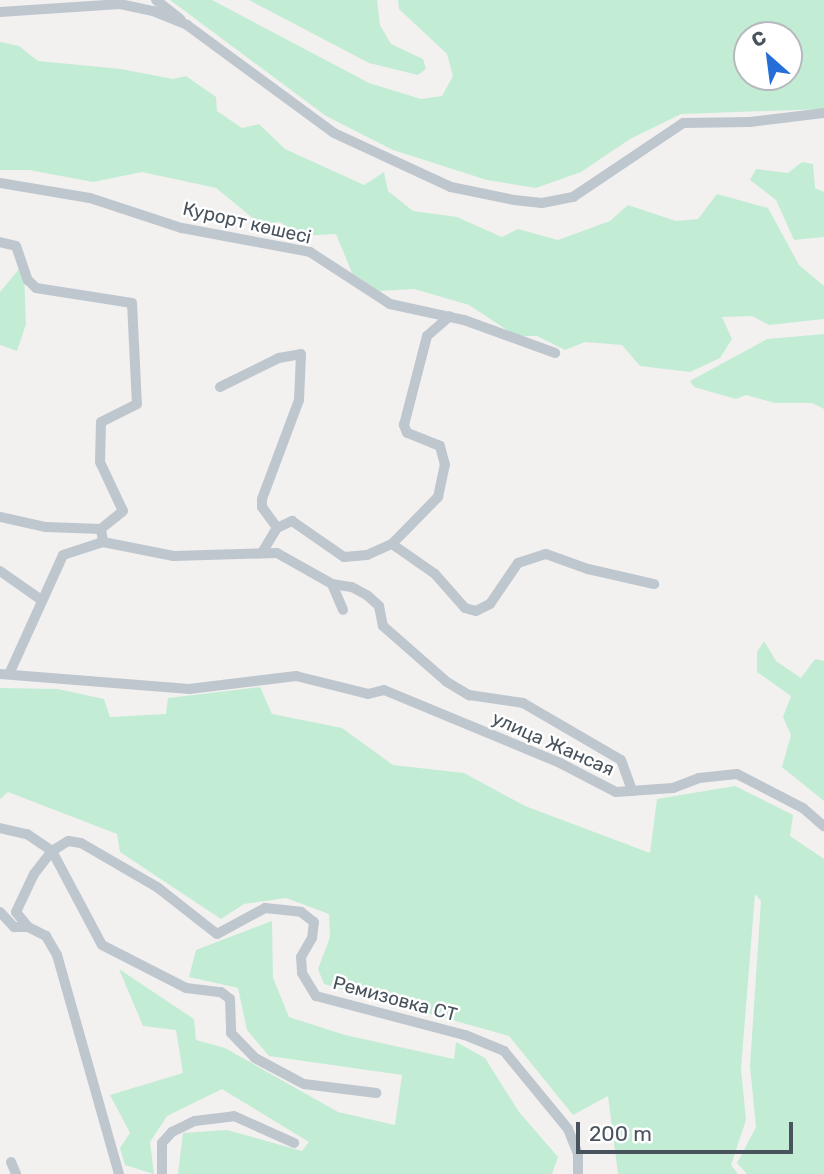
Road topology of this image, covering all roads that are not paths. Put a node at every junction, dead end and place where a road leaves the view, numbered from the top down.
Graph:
1 (156, 0) edge
2 (0, 12) edge
3 (187, 25) junction
4 (824, 113) edge
5 (0, 183) edge
6 (0, 242) edge
7 (450, 316) junction
8 (555, 353) dead end
9 (220, 387) dead end
10 (0, 517) edge
11 (276, 528) junction
12 (101, 529) junction
13 (103, 542) junction
14 (392, 544) junction
15 (263, 551) junction
16 (0, 571) edge
17 (332, 584) junction
18 (654, 584) dead end
19 (40, 599) junction
20 (343, 610) dead end
21 (5, 673) edge
22 (632, 791) junction
23 (824, 826) edge
24 (0, 828) edge
25 (52, 851) junction
26 (0, 912) edge
27 (28, 927) junction
28 (376, 1093) dead end
29 (294, 1143) dead end
30 (11, 1162) dead end
31 (16, 1174) edge
32 (119, 1174) edge
33 (162, 1174) edge
34 (578, 1174) edge

1 - 3 street
2 - 3 street
3 - 4 street
5 - 7 street, Курорт көшесі
6 - 12 street
7 - 8 street, Курорт көшесі
7 - 14 street
9 - 11 street
10 - 12 street
11 - 14 street
11 - 15 street
12 - 13 street
13 - 15 street
13 - 19 street
14 - 18 street
15 - 17 street
16 - 19 street
17 - 20 street
17 - 22 street
19 - 21 street
21 - 22 street, улица Жансая
22 - 23 street, улица Жансая
24 - 25 street
25 - 27 street
25 - 28 street
25 - 34 street, Ремизовка СТ
26 - 27 street
27 - 32 street
29 - 33 street
30 - 31 street

